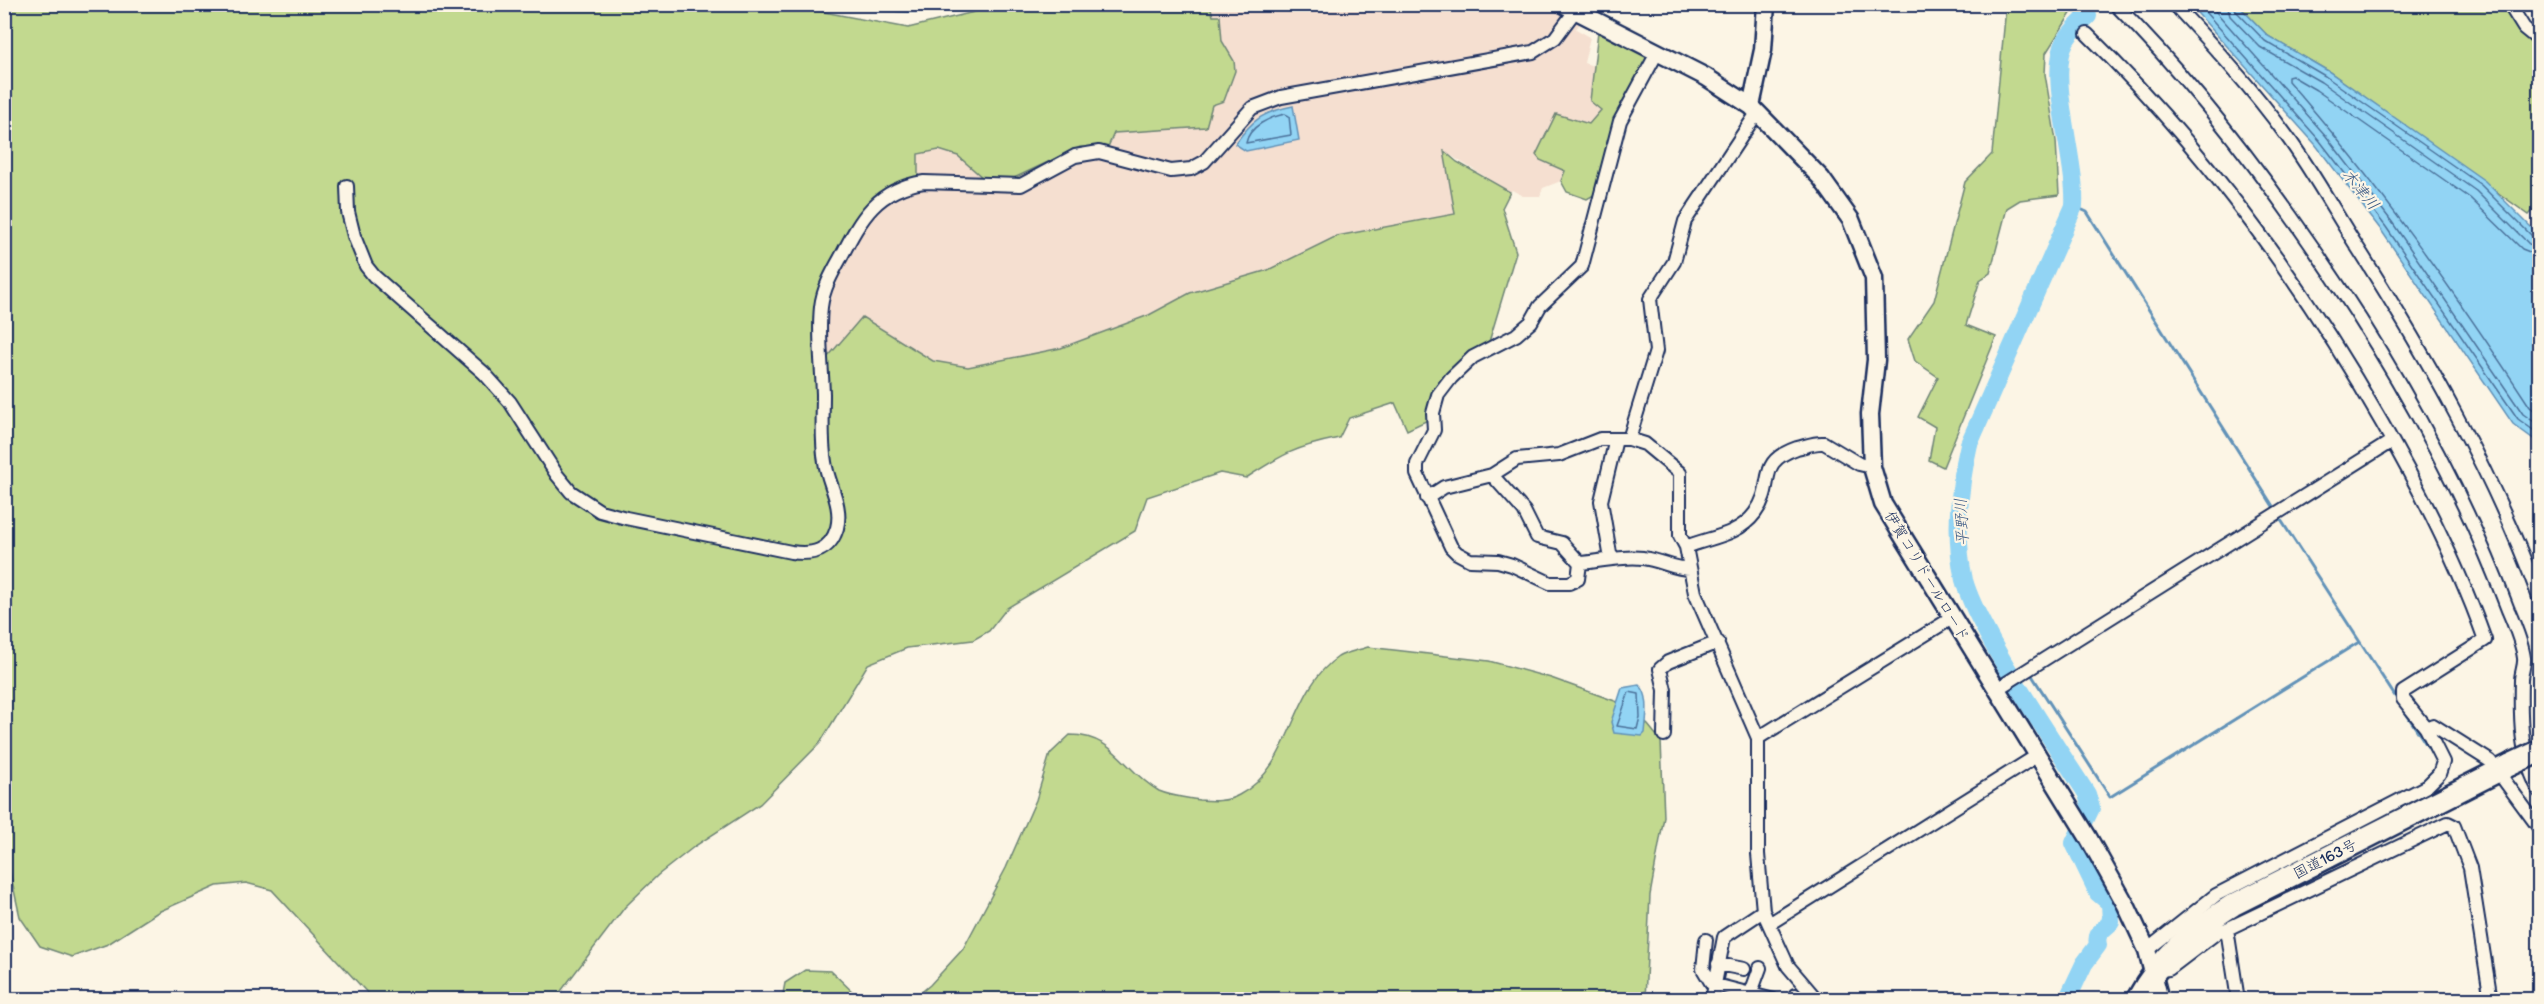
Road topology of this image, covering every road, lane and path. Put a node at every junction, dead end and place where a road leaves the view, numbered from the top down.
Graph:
1 (1766, 4) edge
2 (2115, 4) edge
3 (2174, 4) edge
4 (2509, 4) edge
5 (2538, 4) edge
6 (1569, 8) edge
7 (2540, 9) edge
8 (2087, 34) dead end
9 (2540, 41) edge
10 (1658, 51) junction
11 (1754, 109) junction
12 (347, 186) dead end
13 (1623, 439) junction
14 (2392, 441) junction
15 (1872, 466) junction
16 (1491, 475) junction
17 (1427, 498) junction
18 (1686, 547) junction
19 (1611, 559) junction
20 (1580, 563) junction
21 (1690, 569) junction
22 (2540, 600) edge
23 (1952, 618) junction
24 (1719, 642) junction
25 (2001, 686) junction
26 (2426, 728) junction
27 (1664, 735) dead end
28 (1758, 738) junction
29 (2540, 751) edge
30 (2038, 756) junction
31 (2505, 768) junction
32 (2540, 792) edge
33 (2540, 829) edge
34 (1763, 911) junction
35 (1769, 924) junction
36 (2227, 929) junction
37 (1706, 940) dead end
38 (2147, 950) junction
39 (1718, 963) junction
40 (1760, 968) dead end
41 (1744, 969) dead end
42 (2153, 971) junction
43 (1714, 985) junction
44 (1750, 996) edge
45 (1712, 999) edge
46 (1774, 999) edge
47 (1817, 999) edge
48 (2137, 999) edge
49 (2160, 999) edge
50 (2238, 999) edge
51 (2491, 999) edge

1 - 11 street
2 - 32 street
3 - 22 street
4 - 9 street
5 - 7 street
6 - 10 street, 伊賀コリドールロード
6 - 12 street
8 - 14 street
10 - 11 street, 伊賀コリドールロード
10 - 17 street
11 - 13 street
11 - 15 street, 伊賀コリドールロード
13 - 16 street
13 - 18 street
13 - 19 street
14 - 25 street
14 - 26 street
15 - 18 street
15 - 23 street, 伊賀コリドールロード
16 - 17 street
16 - 20 street
17 - 20 street
18 - 21 street
19 - 20 street
19 - 21 street
21 - 24 street
23 - 25 street, 伊賀コリドールロード
23 - 28 street
24 - 27 street
24 - 28 street
25 - 30 street, 伊賀コリドールロード
26 - 31 street
26 - 38 street
28 - 34 street
29 - 31 highway, 国道163号, bridge
30 - 35 street
30 - 38 street, 伊賀コリドールロード
31 - 33 street
31 - 42 highway, 国道163号
34 - 35 street
34 - 39 street
35 - 47 street
36 - 42 street
36 - 50 street
36 - 51 street
37 - 43 street
38 - 42 street, 伊賀コリドールロード
39 - 41 street
39 - 43 street
40 - 44 street
42 - 48 highway, 国道163号
42 - 49 street, 伊賀コリドールロード
43 - 44 street
43 - 45 street
44 - 46 street

